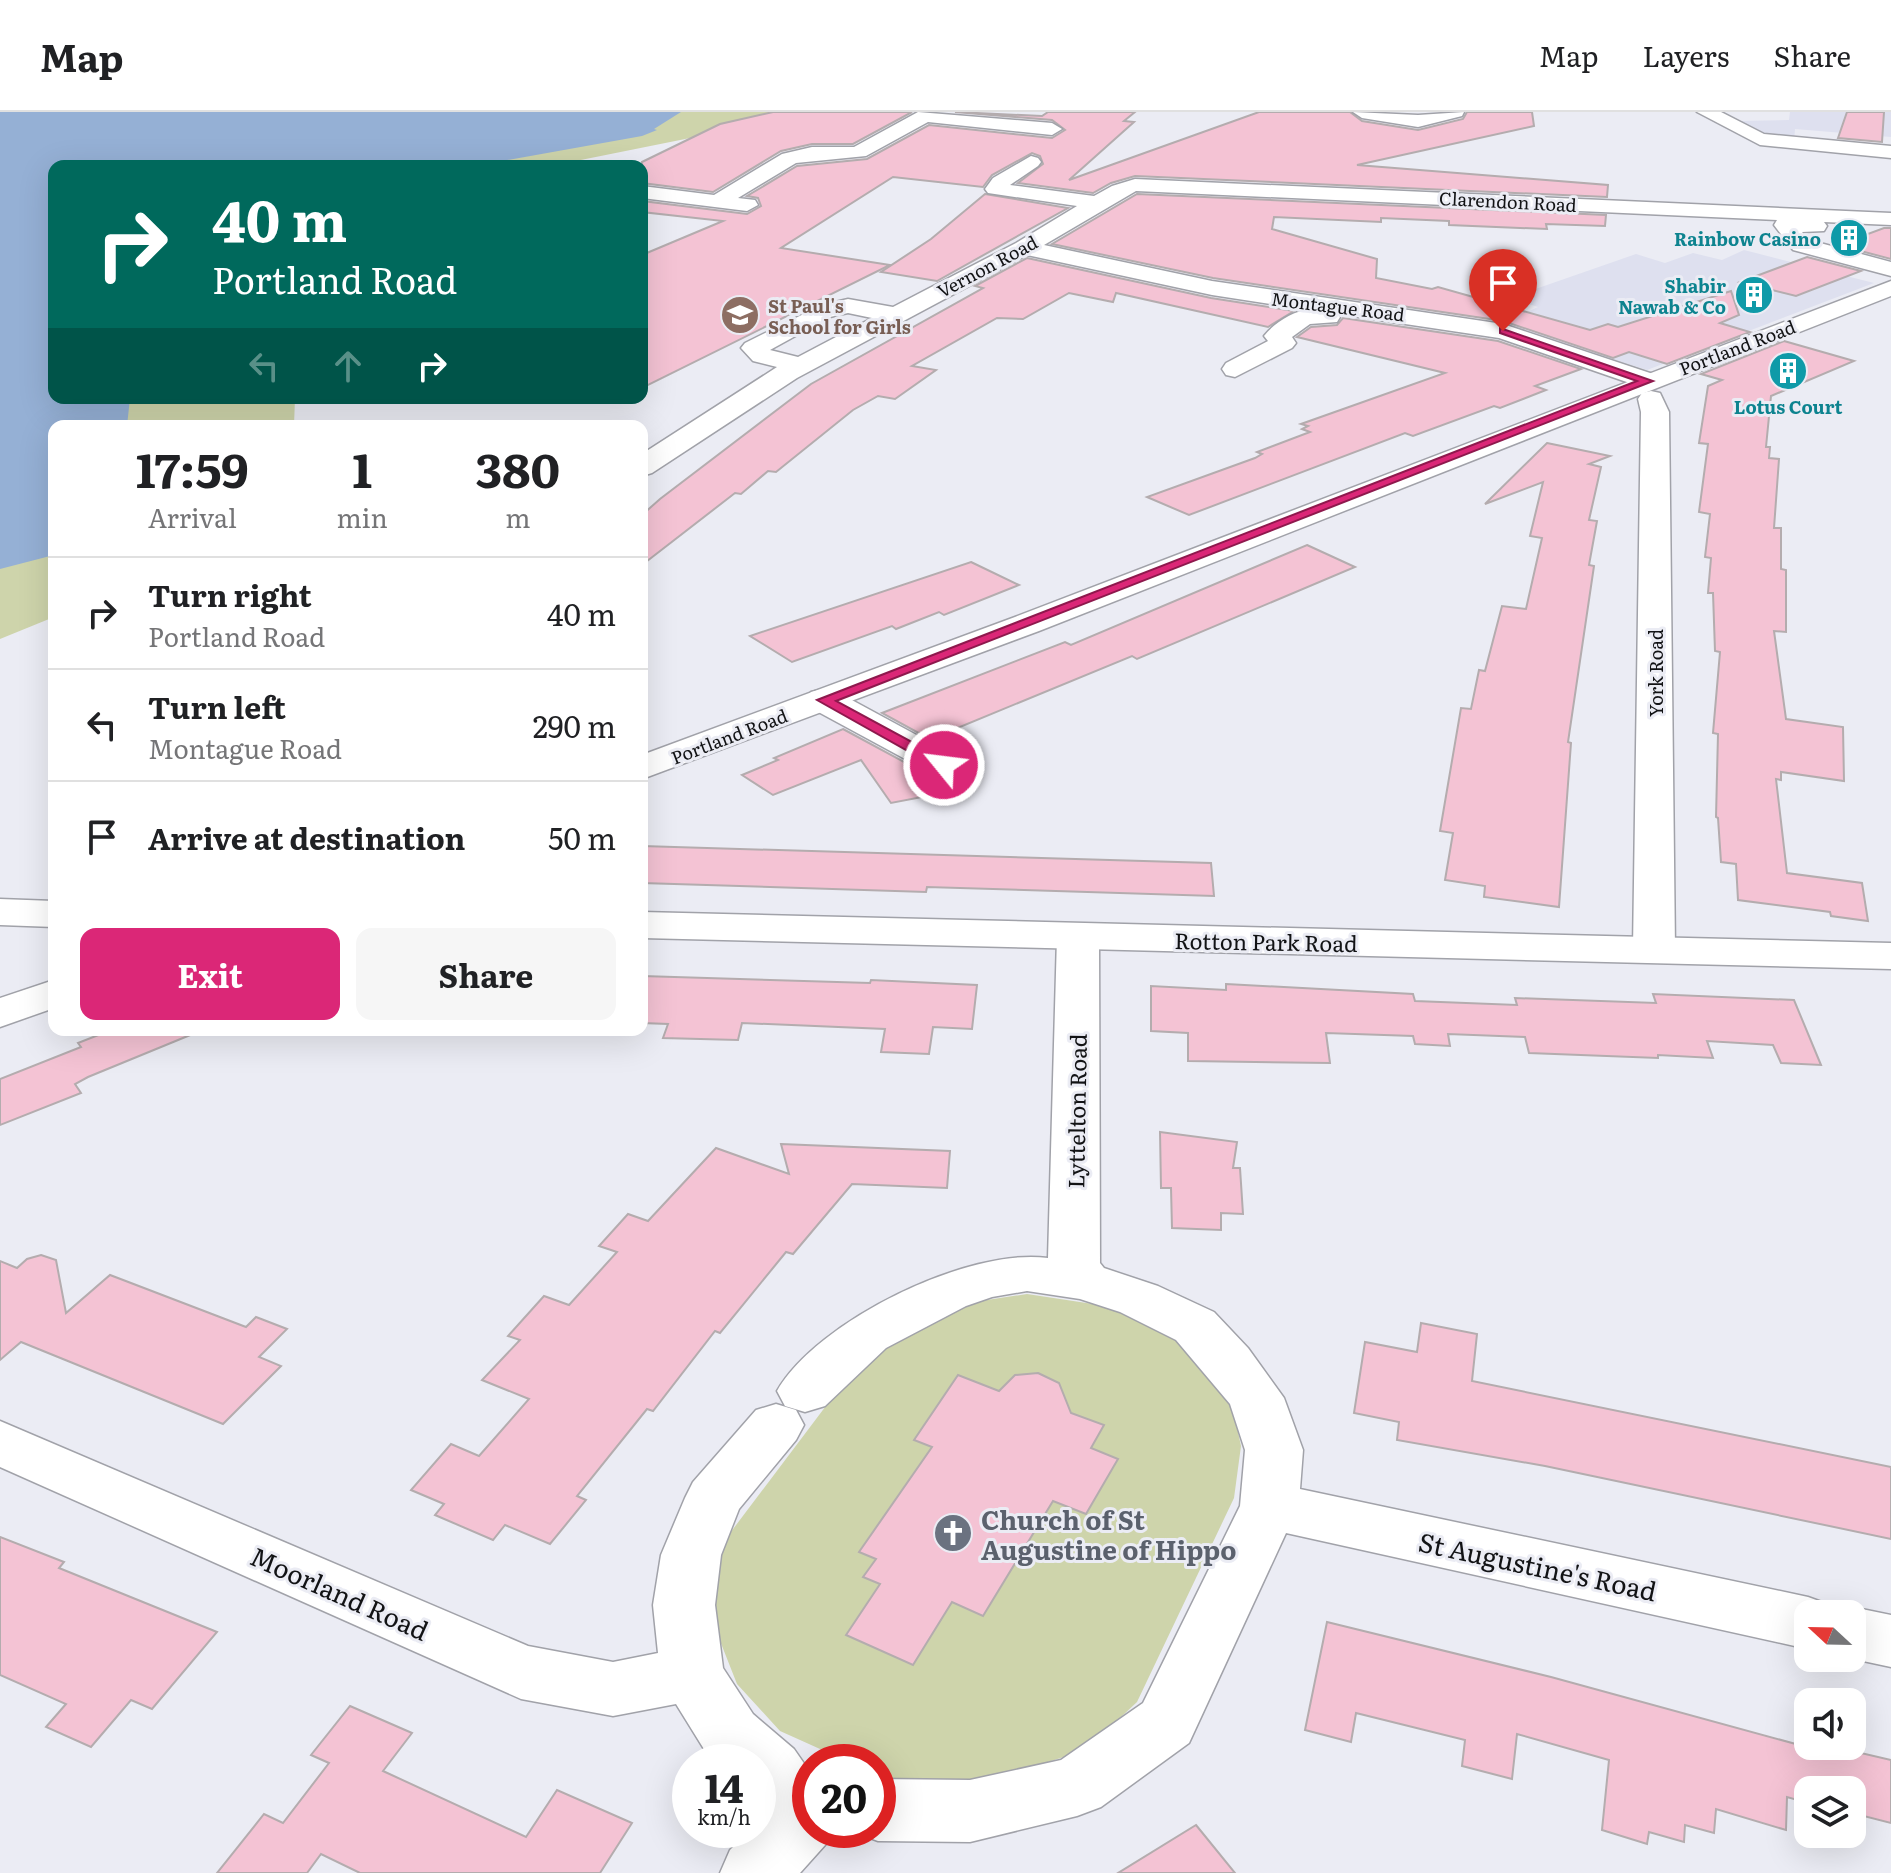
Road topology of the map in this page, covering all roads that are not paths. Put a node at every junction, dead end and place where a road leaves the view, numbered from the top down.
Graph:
1 (1362, 112) edge
2 (1455, 112) edge
3 (1706, 112) edge
4 (928, 114) edge
5 (1042, 125) dead end
6 (1891, 152) edge
7 (849, 154) junction
8 (893, 161) dead end
9 (1031, 162) dead end
10 (712, 175) dead end
11 (755, 180) junction
12 (1125, 188) joint
13 (648, 193) edge
14 (718, 201) junction
15 (1098, 203) junction
16 (761, 206) dead end
17 (1891, 219) edge
18 (1891, 229) edge
19 (1024, 248) junction
20 (1887, 274) edge
21 (873, 291) dead end
22 (848, 306) junction
23 (1333, 312) junction
24 (894, 315) junction
25 (1374, 329) dead end
26 (801, 365) junction
27 (1235, 369) dead end
28 (1649, 390) junction
29 (648, 463) edge
30 (824, 700) junction
31 (944, 765) dead end
32 (648, 766) edge
33 (0, 912) edge
34 (48, 914) edge
35 (648, 925) edge
36 (1078, 937) junction
37 (1654, 949) junction
38 (1891, 956) edge
39 (48, 995) edge
40 (0, 1014) edge
41 (1085, 1281) junction
42 (0, 1443) edge
43 (1269, 1506) junction
44 (1794, 1620) edge
45 (1866, 1636) edge
46 (1891, 1641) edge
47 (692, 1674) junction
48 (792, 1799) edge
49 (896, 1810) edge
50 (792, 1835) edge
51 (755, 1873) edge

1 - 2 street
3 - 6 street
4 - 5 street
4 - 7 street
7 - 8 street
7 - 11 street
9 - 15 street
10 - 11 street
11 - 14 street
12 - 15 street, Vernon Road
12 - 17 street, Clarendon Road
13 - 14 street
14 - 16 street
15 - 19 street, Vernon Road
18 - 20 street
19 - 23 street, Montague Road
19 - 24 street, Vernon Road
20 - 28 street, Portland Road
21 - 22 street
22 - 24 street
22 - 26 street
23 - 25 street
23 - 27 street
23 - 28 street, Montague Road
24 - 26 street, Vernon Road
26 - 29 street, Vernon Road
28 - 30 street, Portland Road
28 - 37 street, York Road
30 - 31 street
30 - 32 street, Portland Road
33 - 34 street
35 - 36 street, Rotton Park Road
36 - 37 street, Rotton Park Road
36 - 41 street, Lyttelton Road
37 - 38 street, Rotton Park Road
39 - 40 street
41 - 43 street
41 - 47 street
42 - 47 street, Moorland Road
43 - 44 street, St Augustine's Road
43 - 49 street
45 - 46 street
47 - 48 street
50 - 51 street

